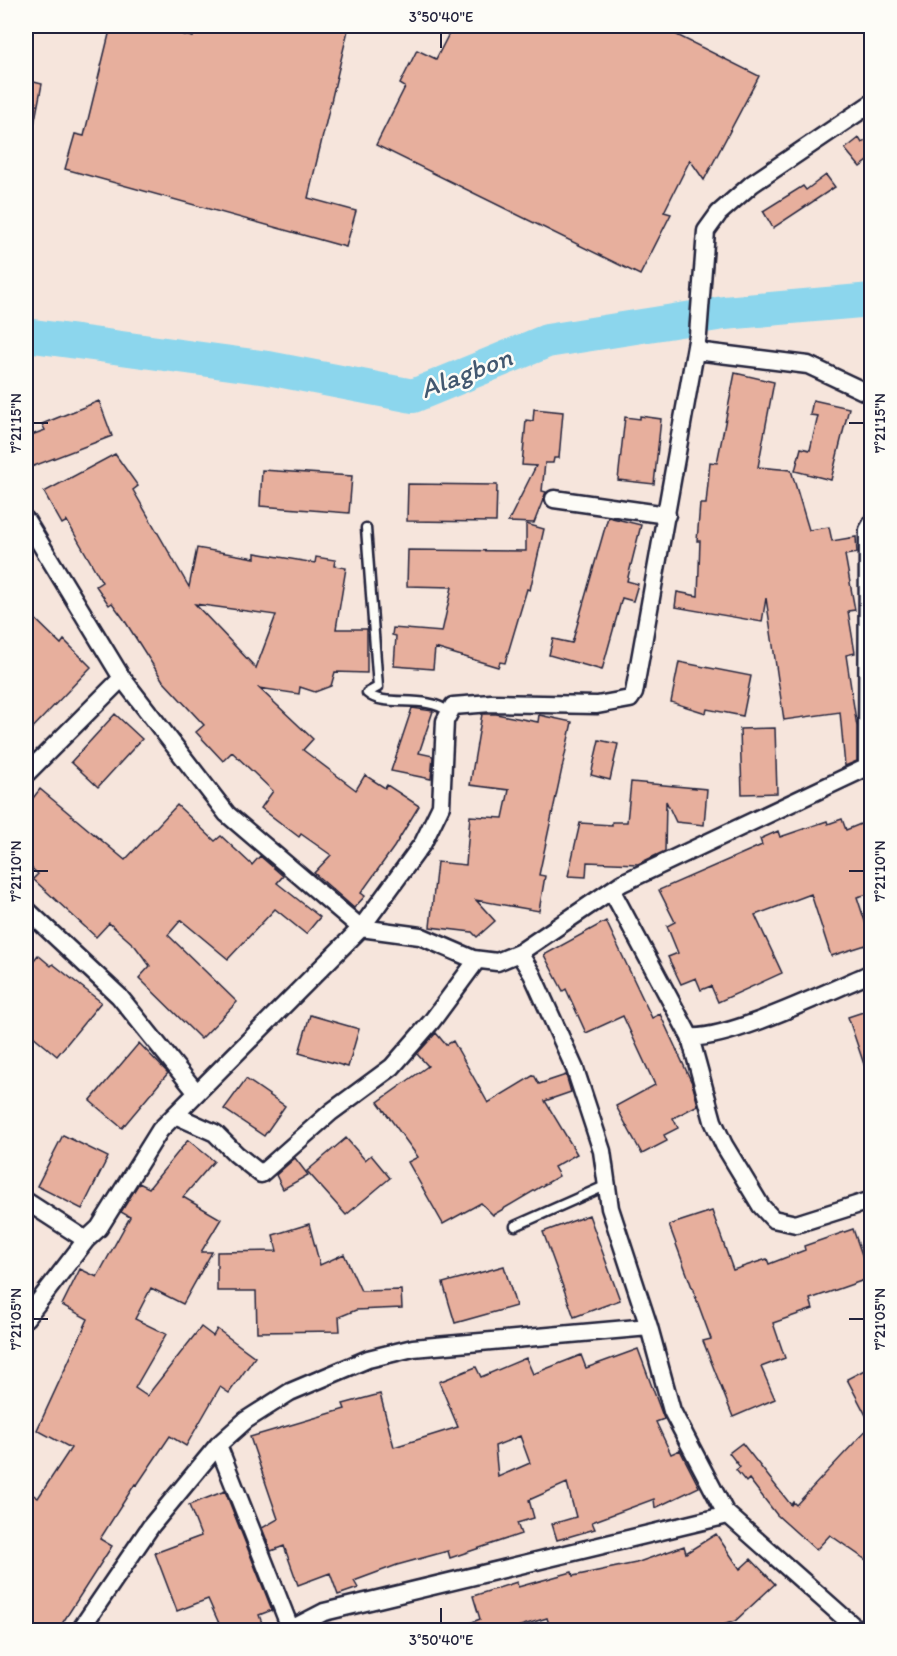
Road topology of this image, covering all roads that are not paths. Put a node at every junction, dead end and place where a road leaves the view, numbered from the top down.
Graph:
1 (872, 103) edge
2 (697, 343) junction
3 (872, 395) edge
4 (554, 499) dead end
5 (667, 515) junction
6 (26, 520) edge
7 (872, 523) edge
8 (366, 528) dead end
9 (122, 678) junction
10 (449, 712) junction
11 (869, 766) edge
12 (26, 774) edge
13 (612, 891) junction
14 (26, 909) edge
15 (361, 928) junction
16 (519, 953) junction
17 (477, 960) junction
18 (872, 973) edge
19 (690, 1037) junction
20 (197, 1094) junction
21 (175, 1115) junction
22 (605, 1186) junction
23 (26, 1201) edge
24 (870, 1205) edge
25 (515, 1226) dead end
26 (86, 1240) junction
27 (26, 1318) edge
28 (649, 1327) junction
29 (218, 1445) junction
30 (728, 1515) junction
31 (80, 1630) edge
32 (291, 1630) edge
33 (858, 1630) edge

1 - 2 street
2 - 3 street
2 - 5 street
4 - 5 street
5 - 10 street
6 - 9 street
7 - 11 street
8 - 10 lane
9 - 12 street
9 - 15 street
10 - 15 street
11 - 13 street
13 - 16 street
13 - 19 street
14 - 20 street
15 - 17 street
15 - 20 street
16 - 17 street
16 - 22 street
17 - 21 street
18 - 19 street
19 - 24 street
20 - 21 street
21 - 26 street
22 - 25 lane
22 - 28 street
23 - 26 street
26 - 27 street
28 - 29 street
28 - 30 street
29 - 31 street
29 - 32 street
30 - 32 street
30 - 33 street

